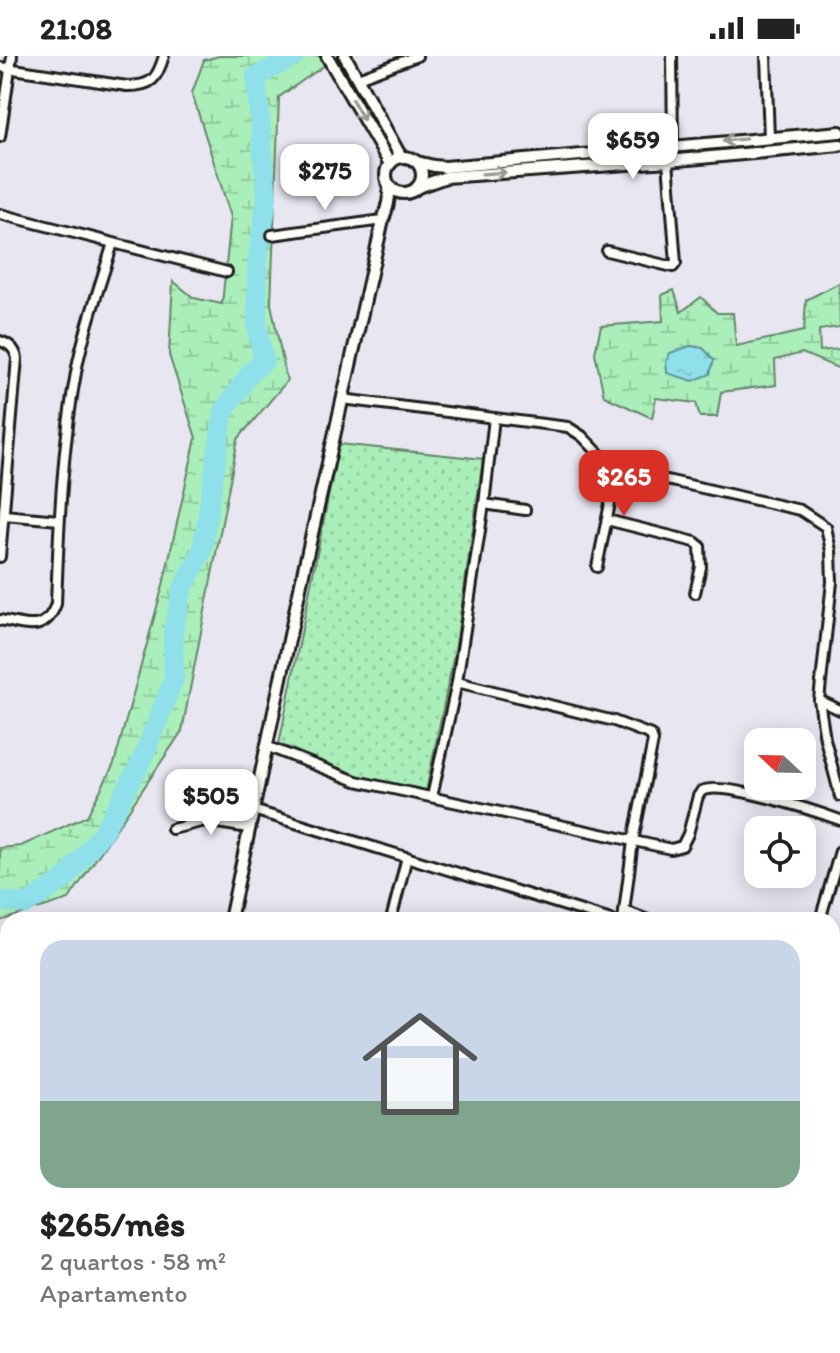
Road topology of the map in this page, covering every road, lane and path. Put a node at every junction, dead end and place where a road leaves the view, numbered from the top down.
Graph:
1 (12, 56) edge
2 (164, 56) edge
3 (327, 56) edge
4 (345, 56) edge
5 (417, 56) edge
6 (672, 56) edge
7 (766, 56) edge
8 (0, 67) edge
9 (11, 68) junction
10 (358, 78) junction
11 (840, 132) edge
12 (0, 137) edge
13 (769, 138) junction
14 (673, 145) junction
15 (840, 145) edge
16 (401, 157) junction
17 (668, 161) junction
18 (417, 162) junction
19 (390, 164) junction
20 (389, 186) junction
21 (413, 190) junction
22 (0, 214) edge
23 (383, 220) junction
24 (272, 235) dead end
25 (113, 243) junction
26 (607, 251) dead end
27 (227, 272) dead end
28 (0, 341) edge
29 (342, 399) junction
30 (494, 418) junction
31 (613, 468) junction
32 (484, 504) junction
33 (525, 510) dead end
34 (4, 515) junction
35 (59, 520) junction
36 (607, 520) junction
37 (0, 557) edge
38 (597, 567) dead end
39 (695, 593) dead end
40 (0, 620) edge
41 (457, 682) junction
42 (819, 700) junction
43 (840, 710) edge
44 (266, 746) junction
45 (840, 796) edge
46 (432, 797) junction
47 (253, 810) junction
48 (840, 820) edge
49 (249, 828) junction
50 (172, 829) dead end
51 (633, 841) junction
52 (840, 851) edge
53 (407, 857) junction
54 (232, 912) edge
55 (393, 912) edge
56 (585, 912) edge
57 (624, 912) edge
58 (822, 912) edge

1 - 9 street
2 - 9 street
3 -> 19 street
4 - 10 street
5 - 10 street
6 - 14 street
7 - 13 street
8 - 9 street
9 - 12 street
10 - 16 street
11 - 13 street
13 -> 14 street
14 - 18 street
15 - 17 street
16 - 18 street
16 - 19 street
21 -> 17 street
17 - 26 street
18 - 21 street
19 - 20 street
20 - 21 street
20 - 23 street
21 - 23 street
22 - 25 street
23 - 24 street
23 - 29 street
25 - 27 street
25 - 35 street
28 - 34 street
29 - 30 street
29 - 44 street
30 - 31 street
30 - 32 street
31 - 36 street
31 - 42 street
32 - 33 street
32 - 41 street
34 - 35 street
34 - 37 street
35 - 40 street
36 - 38 street
36 - 39 street
41 - 46 street
41 - 51 street
42 - 43 street
42 - 45 street
44 - 46 street
44 - 47 street
46 - 51 street
47 - 49 street
47 - 53 street
48 - 51 street
49 - 50 street
49 - 54 street
51 - 57 street
52 - 58 street
53 - 55 street
53 - 56 street

